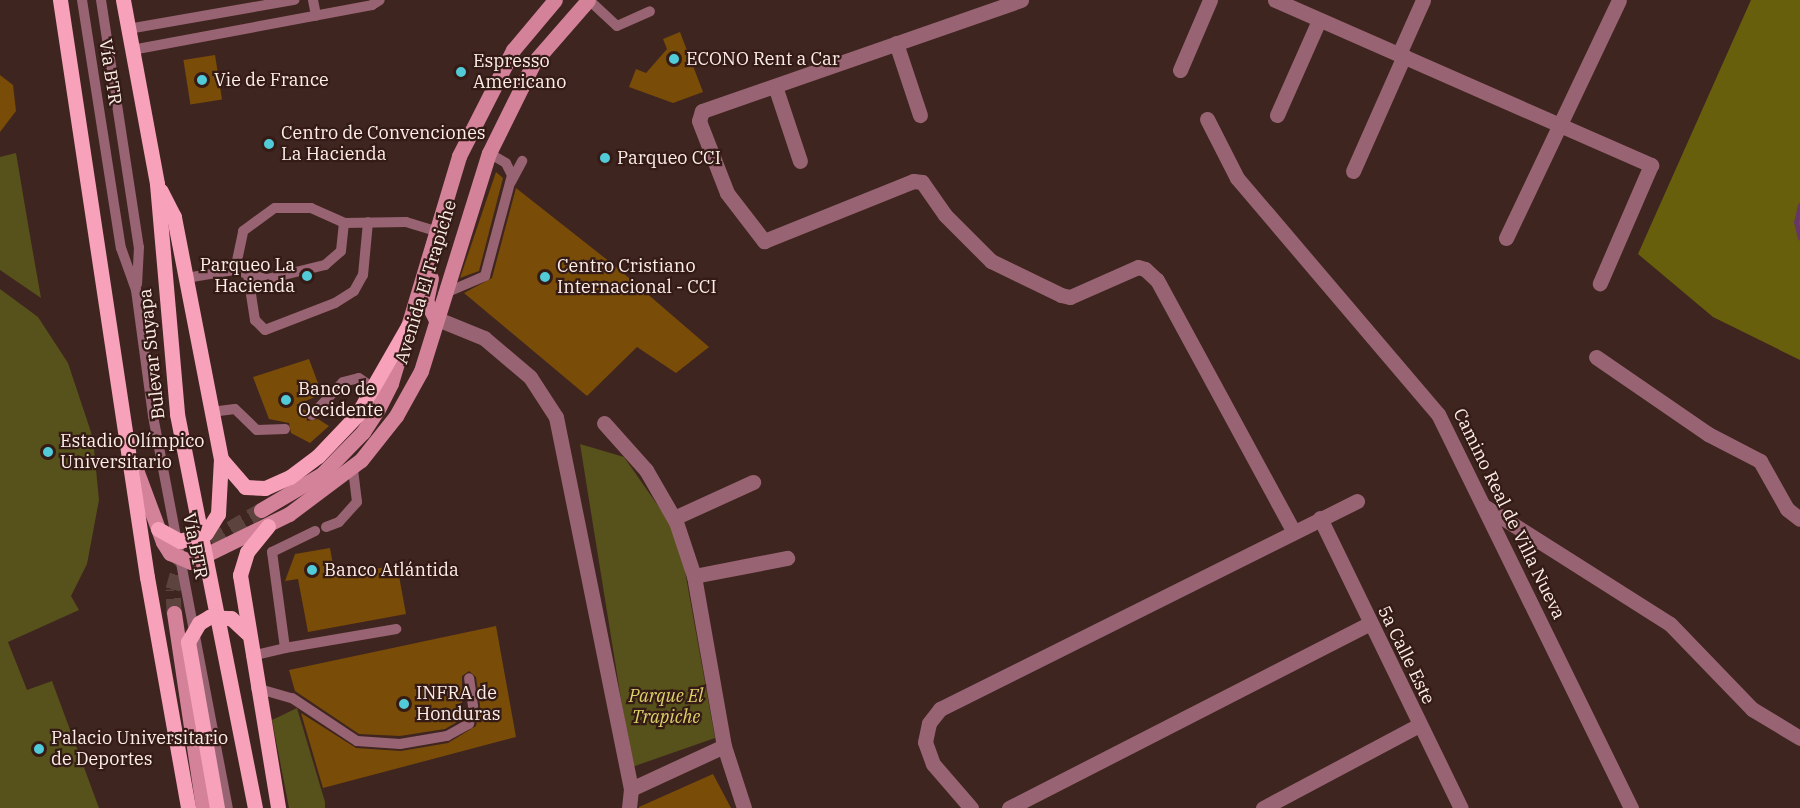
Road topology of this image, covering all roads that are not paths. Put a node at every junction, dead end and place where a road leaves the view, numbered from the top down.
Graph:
1 (60, 0) edge
2 (82, 0) edge
3 (101, 0) edge
4 (123, 0) edge
5 (313, 0) edge
6 (380, 0) edge
7 (555, 0) edge
8 (589, 0) edge
9 (1020, 0) edge
10 (1210, 0) edge
11 (1275, 0) edge
12 (1423, 0) edge
13 (1619, 0) edge
14 (289, 1) edge
15 (363, 3) edge
16 (650, 11) dead end
17 (316, 16) junction
18 (1319, 20) junction
19 (128, 29) junction
20 (896, 43) junction
21 (132, 50) junction
22 (1401, 55) junction
23 (1180, 70) dead end
24 (775, 86) junction
25 (920, 115) dead end
26 (1277, 115) dead end
27 (1207, 119) dead end
28 (1560, 124) junction
29 (489, 153) junction
30 (459, 156) junction
31 (522, 161) dead end
32 (800, 162) dead end
33 (1353, 171) dead end
34 (511, 182) junction
35 (157, 184) junction
36 (368, 222) junction
37 (344, 223) junction
38 (435, 231) junction
39 (1506, 238) dead end
40 (236, 270) junction
41 (248, 274) junction
42 (186, 278) junction
43 (1600, 283) dead end
44 (136, 290) junction
45 (442, 294) junction
46 (435, 318) junction
47 (408, 326) junction
48 (1596, 357) dead end
49 (375, 389) junction
50 (211, 412) junction
51 (312, 415) dead end
52 (604, 423) dead end
53 (285, 429) dead end
54 (125, 439) junction
55 (221, 459) junction
56 (353, 467) junction
57 (753, 482) dead end
58 (1357, 501) dead end
59 (1485, 506) junction
60 (261, 510) tunnel mouth
61 (674, 518) junction
62 (1320, 518) junction
63 (1800, 519) edge
64 (268, 526) junction
65 (326, 527) dead end
66 (158, 529) junction
67 (315, 531) dead end
68 (1293, 531) junction
69 (787, 558) dead end
70 (694, 576) junction
71 (174, 613) tunnel mouth
72 (1368, 624) junction
73 (396, 629) dead end
74 (248, 633) junction
75 (285, 648) junction
76 (251, 656) junction
77 (469, 678) dead end
78 (256, 688) junction
79 (1419, 725) junction
80 (1800, 738) edge
81 (724, 746) junction
82 (631, 789) junction
83 (188, 808) edge
84 (203, 808) edge
85 (217, 808) edge
86 (228, 808) edge
87 (255, 808) edge
88 (278, 808) edge
89 (628, 808) edge
90 (744, 808) edge
91 (971, 808) edge
92 (1009, 808) edge
93 (1263, 808) edge
94 (1461, 808) edge
95 (1631, 808) edge

1 - 54 main road, Bulevar Suyapa
2 - 44 lane, Vía BTR
3 - 44 lane, Vía BTR
4 - 19 main road, Bulevar Suyapa
5 - 17 lane
6 - 15 lane
7 - 30 main road, Avenida El Trapiche
8 - 16 lane
8 - 29 main road, Avenida El Trapiche
9 - 20 street
10 - 23 street
11 - 18 street
12 - 22 street
13 - 28 street
14 - 19 lane
15 - 17 lane
17 - 21 lane
18 - 22 street
18 - 26 street
19 - 21 main road, Bulevar Suyapa
20 - 24 street
20 - 25 street
21 - 35 main road, Bulevar Suyapa
22 - 28 street
22 - 33 street
24 - 32 street
24 - 68 street
27 - 59 street, Camino Real de Villa Nueva
28 - 39 street
28 - 43 street
29 - 34 lane
29 - 45 main road, Avenida El Trapiche
30 - 38 main road, Avenida El Trapiche
30 - 46 main road
31 - 34 lane
34 - 45 lane
35 - 42 main road
35 - 87 main road, Bulevar Suyapa
36 - 37 lane
36 - 38 lane
36 - 41 lane
37 - 40 lane
37 - 41 lane
38 - 47 main road, Avenida El Trapiche
40 - 41 lane
40 - 42 lane
42 - 50 main road
44 - 86 lane, Vía BTR
45 - 46 main road, Avenida El Trapiche
46 - 56 main road, Avenida El Trapiche
46 - 82 street
47 - 49 main road
47 - 60 main road, Avenida El Trapiche
48 - 63 street
49 - 51 lane
49 - 55 main road
50 - 53 lane
50 - 55 main road
52 - 61 street
54 - 66 main road, Avenida El Trapiche
54 - 83 main road, Bulevar Suyapa
55 - 66 main road
56 - 64 main road, Avenida El Trapiche
56 - 65 lane
57 - 61 street
58 - 62 street
59 - 80 street
59 - 95 street, Camino Real de Villa Nueva
61 - 70 street
62 - 68 street
62 - 72 street, 5a Calle Este
64 - 66 main road, Avenida El Trapiche
64 - 74 main road
67 - 75 lane
68 - 91 street
69 - 70 street
70 - 81 street
71 - 84 main road
72 - 79 street, 5a Calle Este
72 - 92 street
73 - 75 lane
74 - 76 main road
74 - 85 main road
75 - 76 lane
76 - 78 main road
77 - 78 lane
78 - 88 main road
79 - 93 street
79 - 94 street, 5a Calle Este
81 - 82 street
81 - 90 street
82 - 89 street

